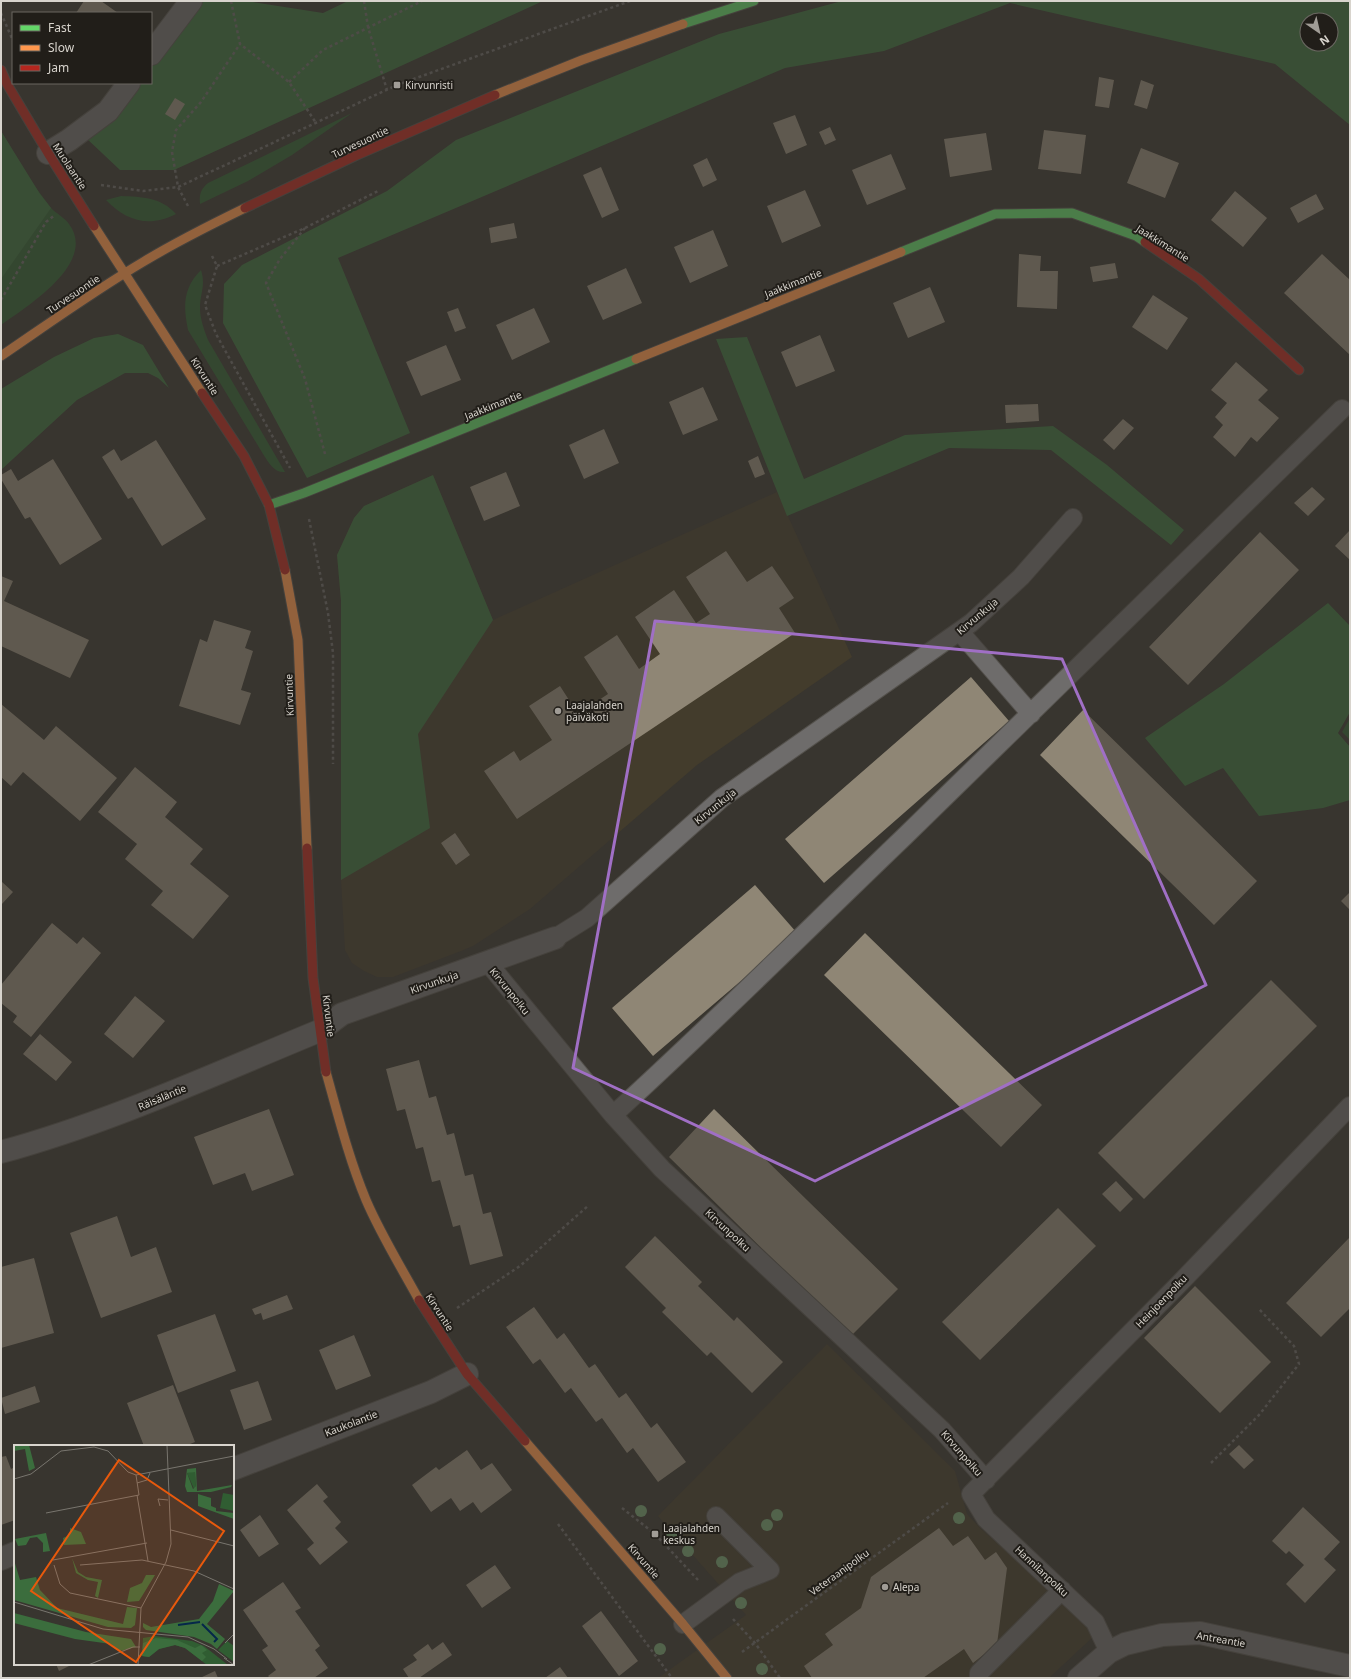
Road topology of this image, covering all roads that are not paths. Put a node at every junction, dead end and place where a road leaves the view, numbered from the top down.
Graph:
1 (191, 1) edge
2 (754, 1) edge
3 (152, 53) edge
4 (1, 70) edge
5 (128, 84) edge
6 (48, 153) junction
7 (124, 273) junction
8 (1, 356) edge
9 (1299, 370) dead end
10 (1342, 409) dead end
11 (269, 505) junction
12 (1073, 518) dead end
13 (960, 632) junction
14 (1030, 714) junction
15 (555, 938) joint
16 (488, 963) junction
17 (319, 1031) junction
18 (1350, 1106) edge
19 (613, 1116) junction
20 (1, 1152) edge
21 (467, 1374) junction
22 (234, 1469) edge
23 (986, 1480) junction
24 (971, 1494) joint
25 (716, 1516) dead end
26 (14, 1553) edge
27 (1, 1558) edge
28 (1062, 1590) junction
29 (683, 1624) junction
30 (1109, 1652) junction
31 (1350, 1666) edge
32 (727, 1678) edge
33 (979, 1678) edge
34 (1079, 1678) edge

1 - 3 street
2 - 7 street, Turvesuontie
4 - 6 street, Muolaantie
5 - 6 street
6 - 7 street, Muolaantie
7 - 8 street, Turvesuontie
7 - 11 street, Kirvuntie
9 - 11 street, Jaakkimantie
10 - 14 lane
11 - 17 street, Kirvuntie
12 - 13 lane, Kirvunkuja
13 - 14 lane
13 - 15 lane, Kirvunkuja
14 - 19 lane
15 - 16 street, Kirvunkuja
16 - 17 street, Kirvunkuja
16 - 19 lane, Kirvunpolku
17 - 20 street, Räisäläntie
17 - 21 street, Kirvuntie
18 - 23 lane, Heinjoenpolku
19 - 23 lane, Kirvunpolku
21 - 22 street, Kaukolantie
21 - 29 street, Kirvuntie
23 - 24 lane, Heinjoenpolku
24 - 28 lane, Hannilanpolku
25 - 29 lane
26 - 27 street
28 - 30 lane, Hannilanpolku
28 - 33 lane
29 - 32 street, Kirvuntie
30 - 31 street, Antreantie
30 - 34 street, Antreantie

